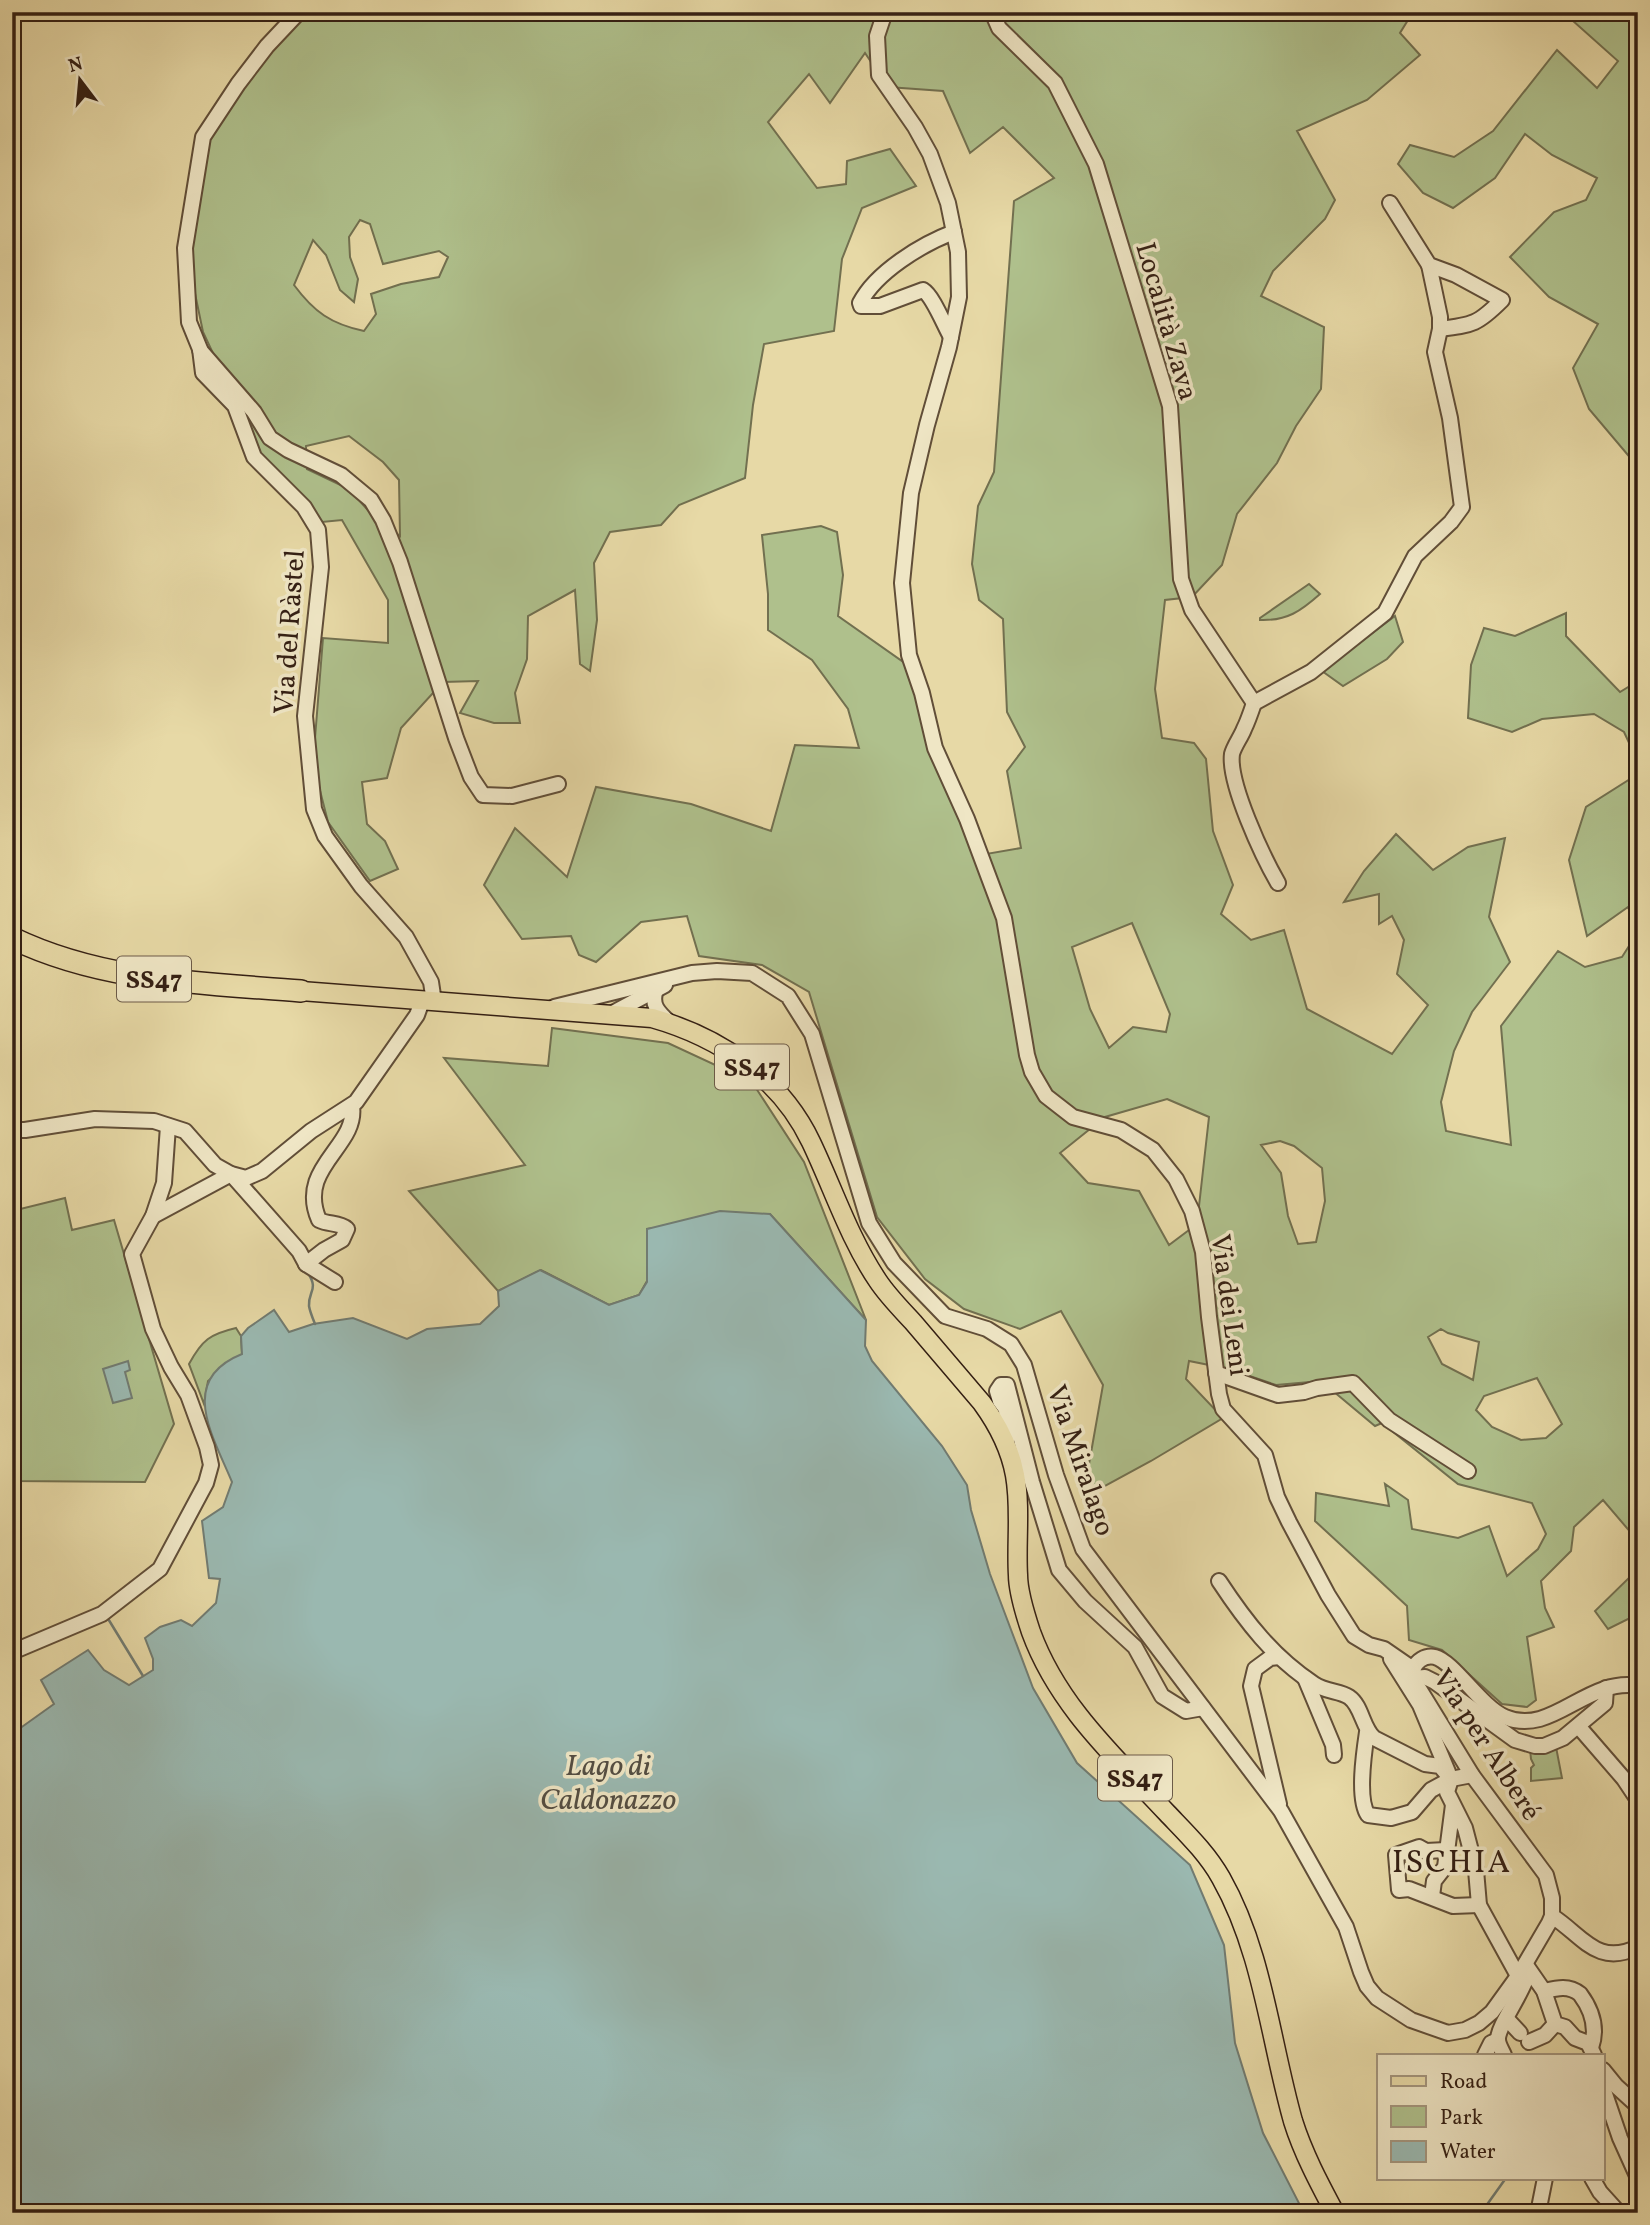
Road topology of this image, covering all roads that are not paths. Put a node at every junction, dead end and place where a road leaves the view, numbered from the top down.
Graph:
1 (299, 12) edge
2 (884, 12) edge
3 (992, 12) edge
4 (1390, 203) dead end
5 (954, 232) junction
6 (1429, 265) junction
7 (1440, 329) junction
8 (951, 337) junction
9 (200, 349) junction
10 (1254, 703) junction
11 (558, 784) dead end
12 (1278, 883) dead end
13 (12, 938) edge
14 (692, 973) junction
15 (656, 990) junction
16 (301, 991) joint
17 (615, 992) junction
18 (428, 1002) junction
19 (546, 1009) junction
20 (610, 1014) junction
21 (670, 1023) junction
22 (352, 1106) junction
23 (168, 1126) junction
24 (12, 1129) edge
25 (231, 1174) junction
26 (153, 1216) junction
27 (301, 1256) junction
28 (335, 1282) dead end
29 (1216, 1373) junction
30 (1007, 1447) junction
31 (1468, 1471) dead end
32 (1219, 1581) dead end
33 (1384, 1649) junction
34 (12, 1652) edge
35 (1279, 1657) junction
36 (1414, 1674) junction
37 (1304, 1677) junction
38 (1638, 1686) edge
39 (1606, 1688) junction
40 (1203, 1708) junction
41 (1578, 1727) junction
42 (1367, 1732) junction
43 (1334, 1755) dead end
44 (1472, 1775) junction
45 (1451, 1779) junction
46 (1638, 1800) edge
47 (1452, 1805) junction
48 (1281, 1811) junction
49 (1446, 1850) junction
50 (1432, 1896) junction
51 (1479, 1905) junction
52 (1552, 1916) junction
53 (1638, 1947) edge
54 (1524, 1971) junction
55 (1544, 1991) junction
56 (1507, 2019) junction
57 (1555, 2024) junction
58 (1501, 2047) edge
59 (1593, 2052) edge
60 (1486, 2054) edge
61 (1604, 2071) edge
62 (1604, 2091) edge
63 (1638, 2106) edge
64 (1638, 2178) edge
65 (1545, 2180) edge
66 (1593, 2180) edge
67 (1335, 2213) edge
68 (1538, 2213) edge
69 (1619, 2213) edge

1 - 9 street, Via del Ràstel
2 - 5 street, Via dei Leni
3 - 10 street, Località Zava
4 - 6 street
5 - 8 street, Via dei Leni
5 - 8 street
6 - 7 street
6 - 7 street
7 - 10 street
8 - 29 street, Via dei Leni
9 - 11 street
9 - 18 street, Via del Ràstel
10 - 12 street
13 - 16 highway, SS47
14 - 15 street
14 - 17 street
14 - 40 street, Via Miralago
15 - 20 street
15 - 21 street
16 - 18 main road, SS47
17 - 19 street
17 - 20 street
18 - 19 main road, SS47
18 - 22 street
19 - 20 main road, SS47
20 - 21 main road, SS47
21 - 30 main road, SS47
22 - 25 street
22 - 27 street
23 - 24 street
23 - 25 street
23 - 26 street
25 - 26 street
25 - 27 street
26 - 34 street
27 - 28 street
29 - 31 street
29 - 33 street, Via dei Leni
30 - 40 street
30 - 67 main road, SS47
32 - 35 street
33 - 36 street, Via dei Leni
33 - 45 street
35 - 37 street
35 - 48 street
36 - 39 street, Via per Alberé
36 - 41 street
36 - 44 street, Via per Alberé
37 - 42 street
37 - 43 street
38 - 39 street, Via per Alberé
39 - 41 street
40 - 48 street, Via Miralago
41 - 46 street
42 - 45 street
42 - 45 street
44 - 45 street
44 - 52 street, Via per Alberé
45 - 47 street
47 - 49 street
47 - 51 street
48 - 54 street, Via Miralago
49 - 50 street
49 - 50 street
50 - 51 street
51 - 54 street
52 - 53 street
52 - 54 street
54 - 55 street
54 - 56 street
55 - 57 street
55 - 59 street
56 - 57 street
56 - 58 street
57 - 59 street
58 - 60 street
61 - 63 street
62 - 64 street
65 - 68 street
66 - 69 street

